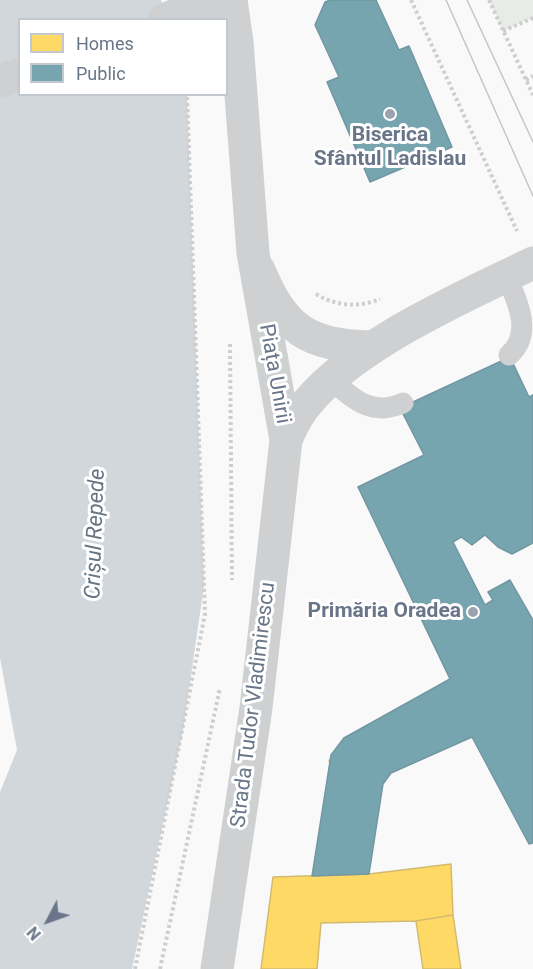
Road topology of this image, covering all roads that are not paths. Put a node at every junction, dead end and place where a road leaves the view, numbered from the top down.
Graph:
1 (231, 0) edge
2 (204, 18) edge
3 (18, 75) edge
4 (0, 81) edge
5 (218, 96) edge
6 (252, 254) junction
7 (520, 270) edge
8 (371, 347) junction
9 (509, 355) dead end
10 (331, 380) junction
11 (403, 403) dead end
12 (286, 440) junction
13 (217, 969) edge

1 - 2 street, Piața Unirii
3 - 4 street
5 - 6 street, Piața Unirii
6 - 8 street, Piața Unirii
6 - 12 street, Piața Unirii
7 - 8 street, Piața Unirii
7 - 9 lane
8 - 10 street, Piața Unirii
10 - 11 lane
10 - 12 street, Piața Unirii
12 - 13 street, Strada Tudor Vladimirescu

